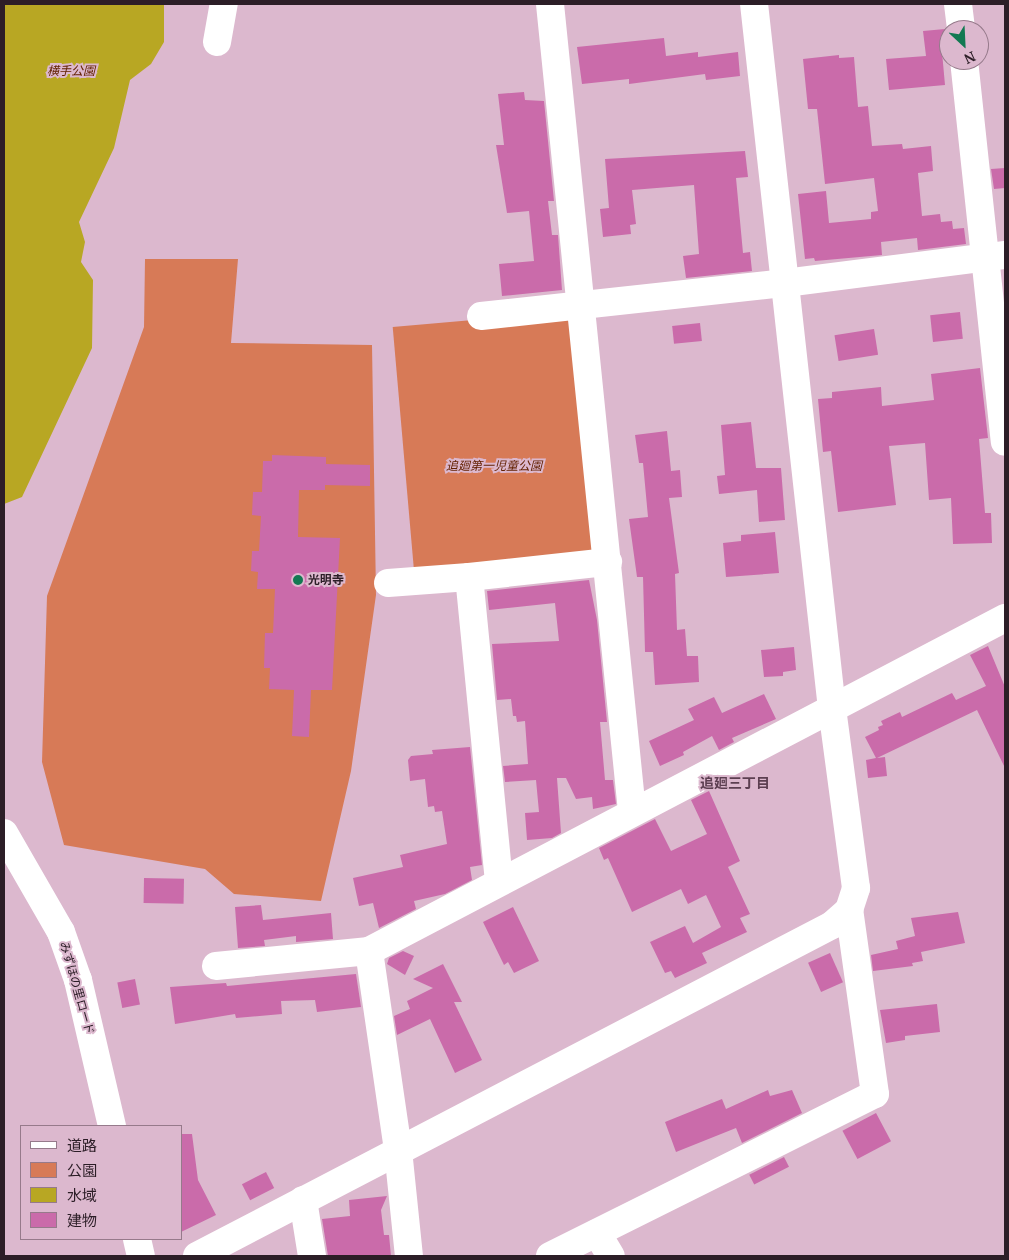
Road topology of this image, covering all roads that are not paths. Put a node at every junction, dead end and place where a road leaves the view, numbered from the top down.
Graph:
1 (224, 4) edge
2 (550, 4) edge
3 (754, 4) edge
4 (958, 4) edge
5 (960, 20) edge
6 (217, 42) dead end
7 (966, 70) edge
8 (995, 256) edge
9 (785, 283) junction
10 (583, 303) junction
11 (481, 316) dead end
12 (1005, 442) edge
13 (608, 562) junction
14 (469, 577) junction
15 (388, 583) dead end
16 (1005, 618) edge
17 (832, 709) junction
18 (632, 811) junction
19 (4, 833) edge
20 (499, 882) junction
21 (849, 910) junction
22 (369, 951) junction
23 (216, 966) dead end
24 (112, 1125) edge
25 (398, 1150) junction
26 (303, 1200) junction
27 (597, 1233) junction
28 (137, 1240) edge
29 (141, 1256) edge
30 (197, 1256) edge
31 (312, 1256) edge
32 (409, 1256) edge
33 (550, 1256) edge
34 (611, 1256) edge

1 - 6 street
2 - 10 street
3 - 9 street
4 - 5 street
7 - 8 street
8 - 9 street
8 - 12 street
9 - 10 street
9 - 17 street
10 - 11 street
10 - 13 street
13 - 14 street
13 - 18 street
14 - 15 street
14 - 20 street
16 - 17 street
17 - 18 street
17 - 21 street
18 - 20 street
19 - 24 street, みずほの里ロード
20 - 22 street
21 - 25 street
21 - 27 street
22 - 23 street
22 - 25 street
25 - 26 street
25 - 32 street
26 - 30 street
26 - 31 street
27 - 33 street
27 - 34 street
28 - 29 street

